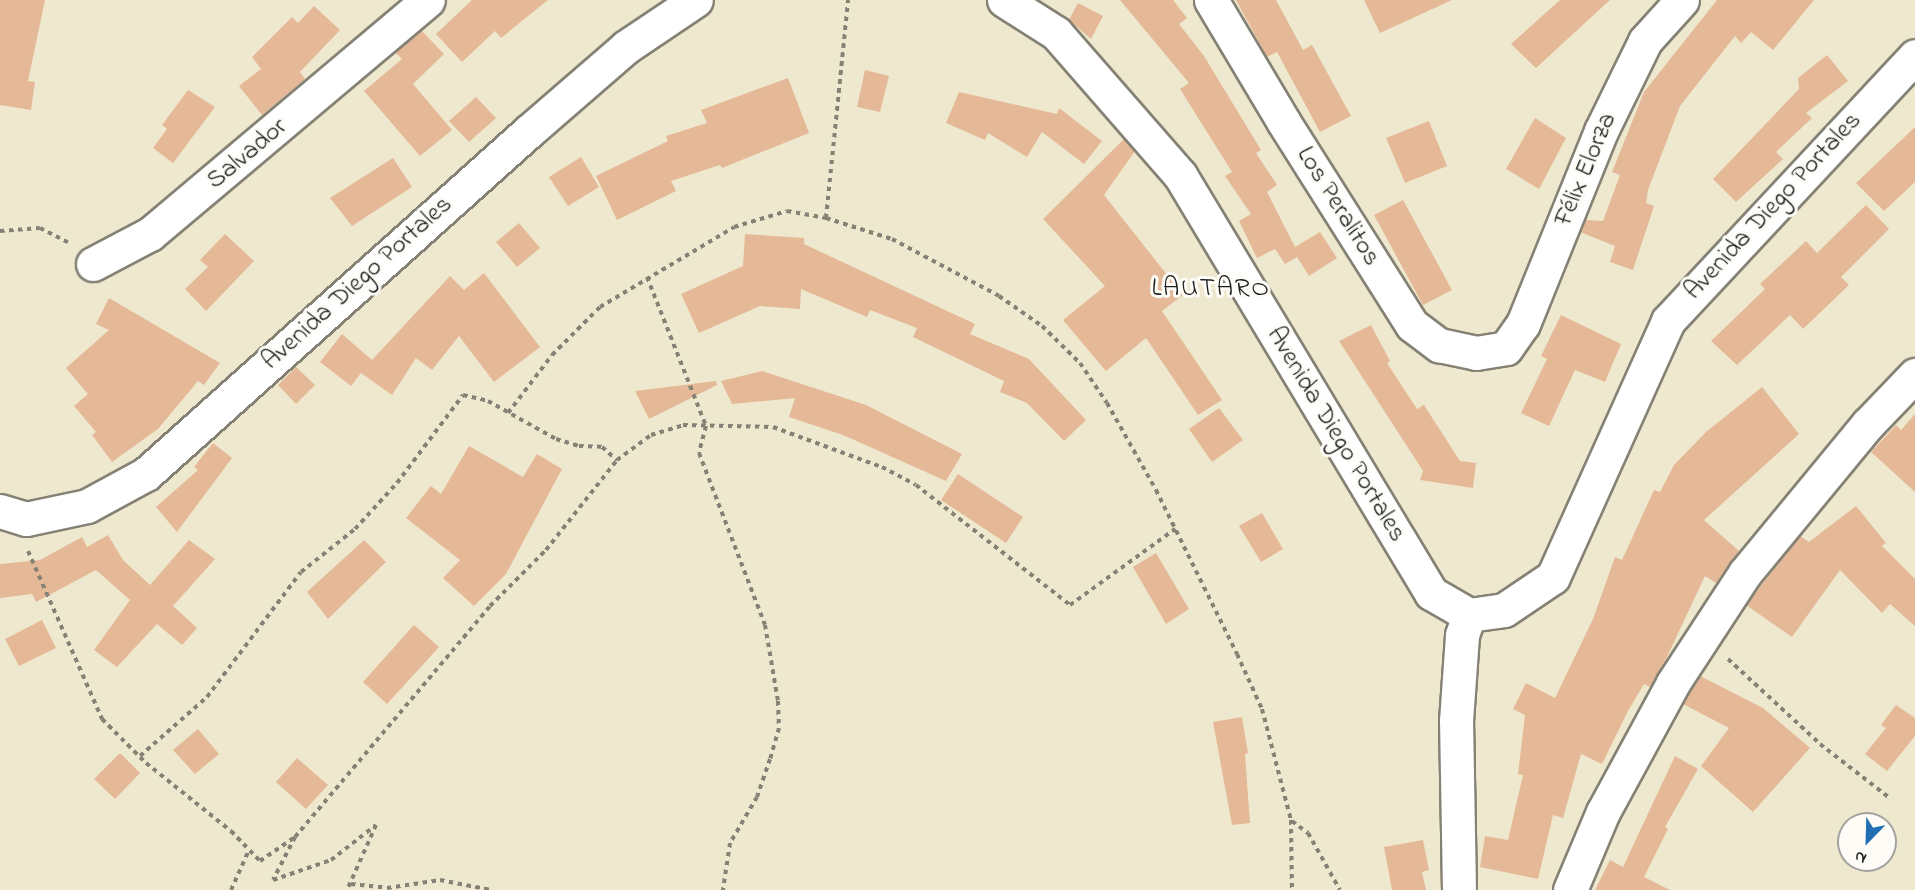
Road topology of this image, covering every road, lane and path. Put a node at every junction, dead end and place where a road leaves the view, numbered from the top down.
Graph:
1 (428, 0) edge
2 (696, 0) edge
3 (848, 0) edge
4 (1004, 0) edge
5 (1211, 0) edge
6 (1682, 0) edge
7 (397, 15) edge
8 (1915, 56) edge
9 (826, 218) junction
10 (0, 231) edge
11 (93, 264) joint
12 (647, 277) junction
13 (1506, 348) joint
14 (1915, 375) edge
15 (508, 414) junction
16 (706, 426) junction
17 (617, 460) junction
18 (13, 515) edge
19 (1175, 529) junction
20 (1469, 615) junction
21 (1702, 639) junction
22 (140, 756) junction
23 (1891, 799) dead end
24 (1292, 820) junction
25 (296, 837) junction
26 (249, 850) junction
27 (350, 884) junction
28 (231, 890) edge
29 (347, 890) edge
30 (491, 890) edge
31 (723, 890) edge
32 (1292, 890) edge
33 (1340, 890) edge
34 (1459, 890) edge
35 (1570, 890) edge

1 - 7 street, Salvador
2 - 18 street, Avenida Diego Portales
3 - 9 path
4 - 20 street, Avenida Diego Portales
5 - 13 street, Los Peralitos
6 - 13 street, Félix Elorza
7 - 11 street, Salvador
8 - 20 street, Avenida Diego Portales
9 - 12 path
9 - 19 path
10 - 11 path
12 - 15 path
12 - 16 path
14 - 21 street
15 - 17 path
15 - 22 path
16 - 17 path
16 - 19 path
16 - 31 path
17 - 25 path
18 - 22 path
19 - 24 path
20 - 34 street
21 - 23 path
21 - 35 street
22 - 26 path
24 - 32 path
24 - 33 path
25 - 26 path
25 - 27 path
26 - 28 path
27 - 29 path
27 - 30 path

